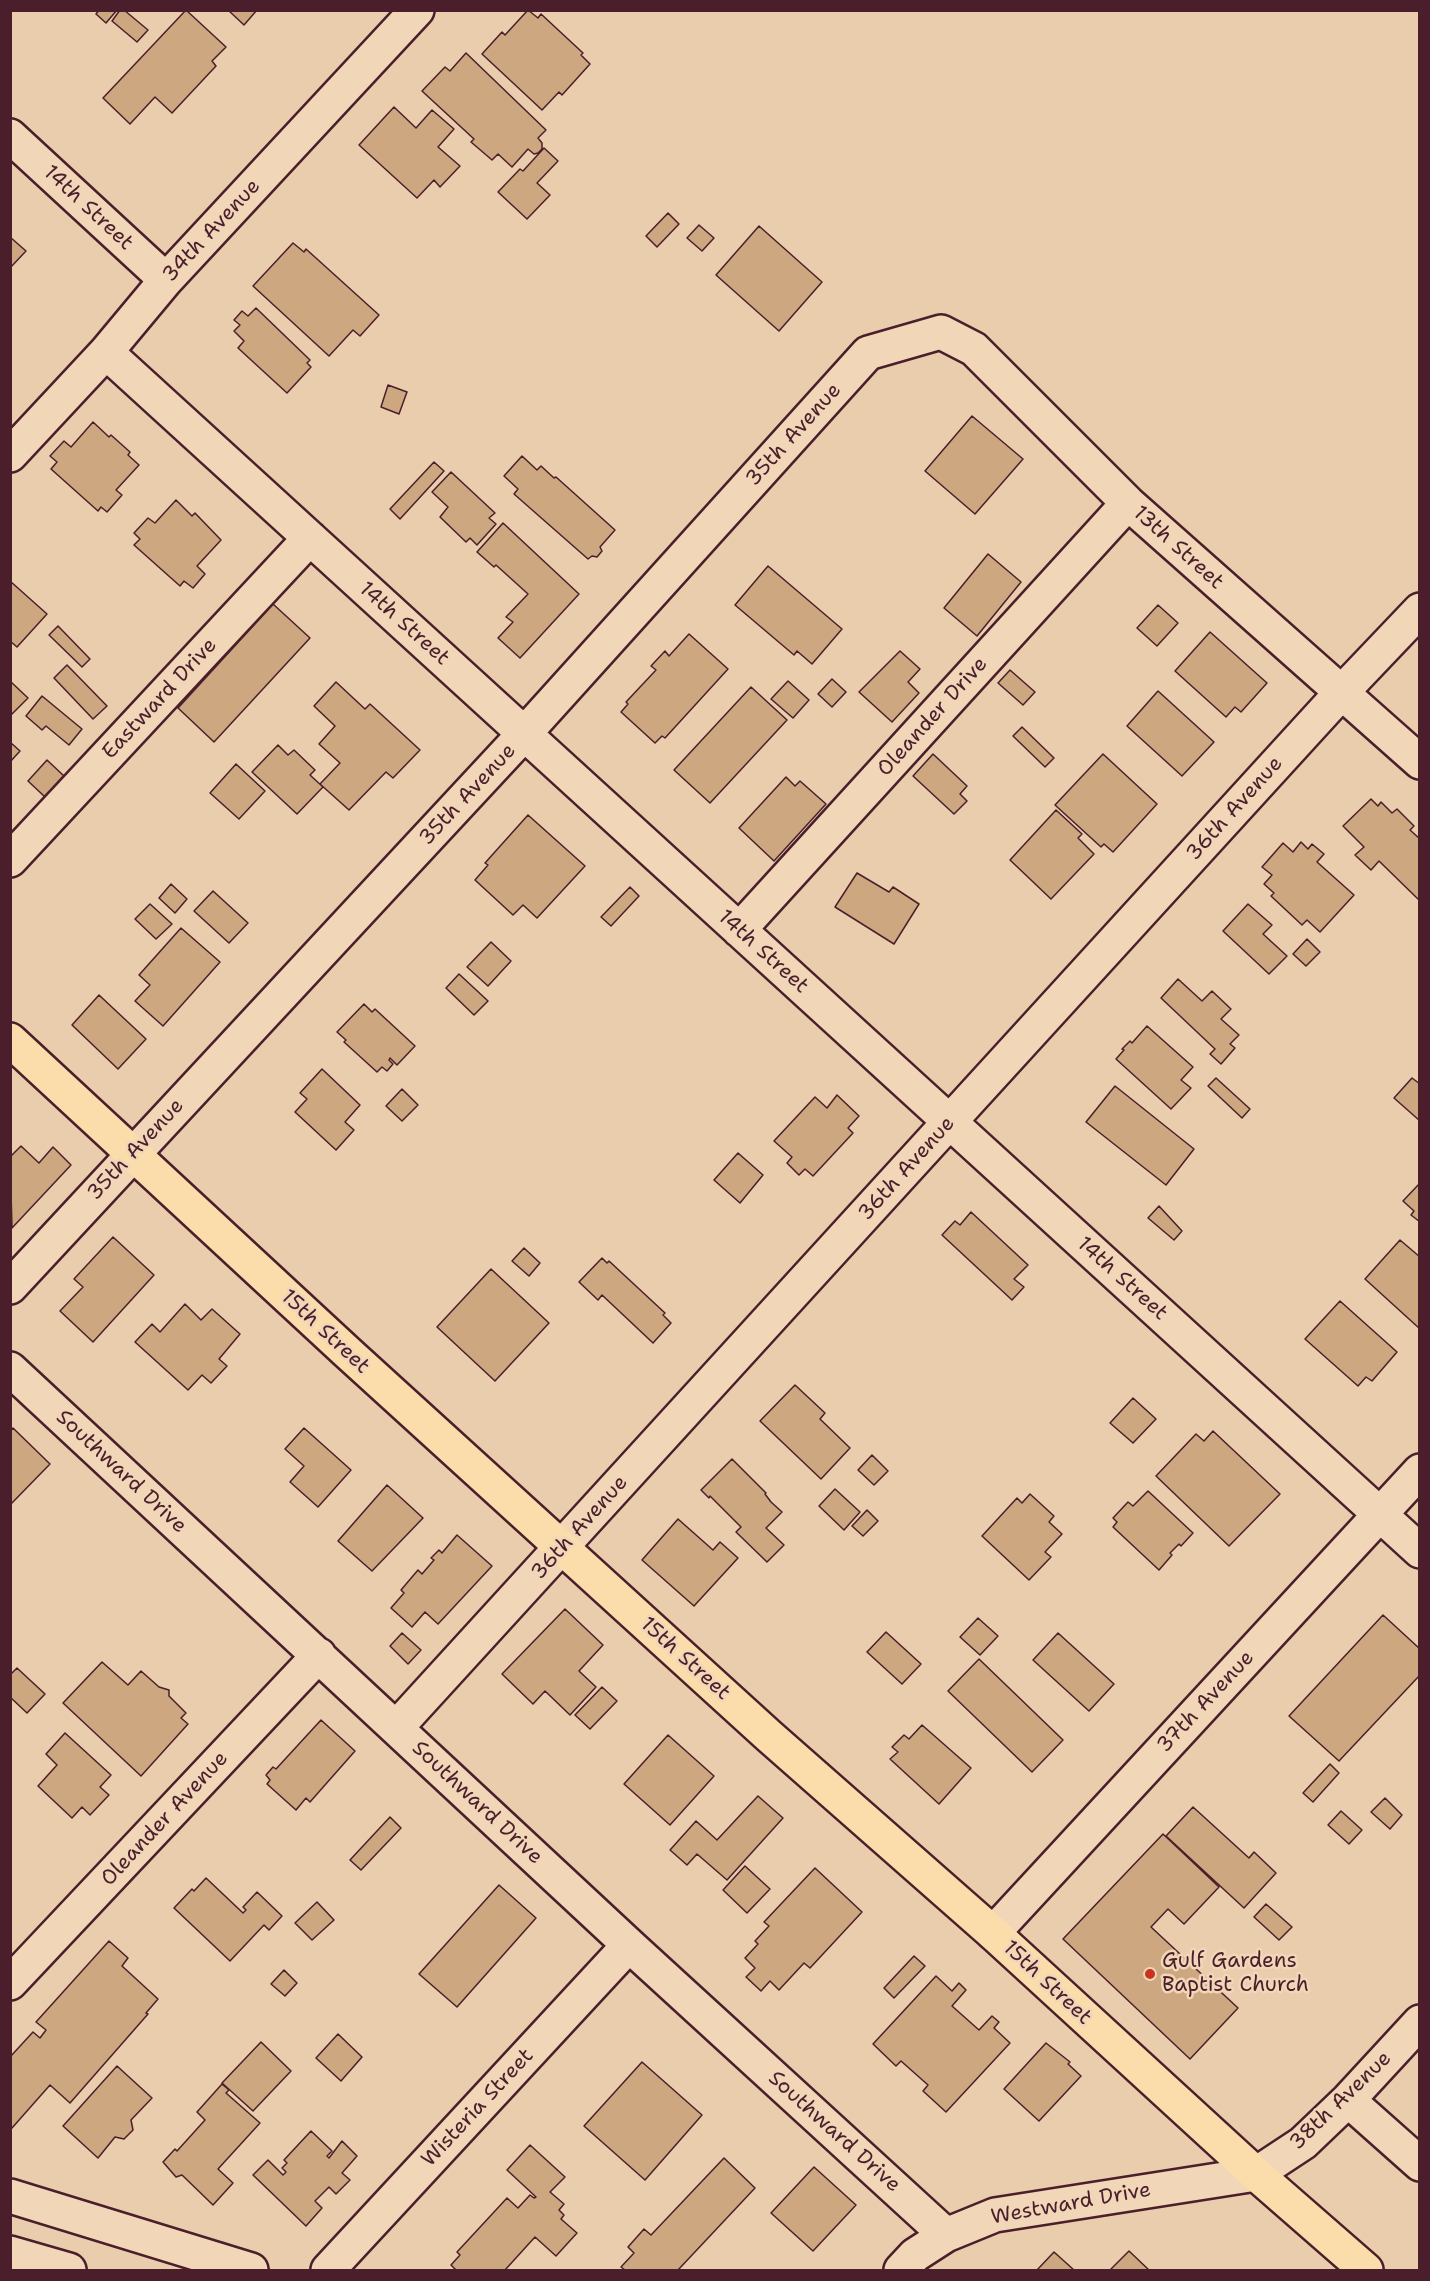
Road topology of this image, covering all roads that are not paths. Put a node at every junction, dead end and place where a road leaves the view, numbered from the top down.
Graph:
1 (417, 10) edge
2 (10, 136) edge
3 (166, 280) junction
4 (940, 332) joint
5 (106, 352) junction
6 (10, 455) edge
7 (1128, 503) junction
8 (310, 538) junction
9 (1419, 610) edge
10 (1341, 693) junction
11 (524, 734) junction
12 (1419, 762) edge
13 (10, 860) edge
14 (739, 930) junction
15 (10, 1040) edge
16 (950, 1122) junction
17 (132, 1154) junction
18 (10, 1287) edge
19 (10, 1369) edge
20 (1419, 1471) edge
21 (1379, 1514) junction
22 (562, 1547) junction
23 (1419, 1551) edge
24 (319, 1656) junction
25 (396, 1728) junction
26 (993, 1933) junction
27 (629, 1945) junction
28 (10, 1983) edge
29 (1419, 2022) edge
30 (1348, 2100) junction
31 (1419, 2164) edge
32 (1256, 2174) junction
33 (10, 2196) edge
34 (946, 2235) junction
35 (10, 2253) edge
36 (69, 2271) edge
37 (251, 2271) edge
38 (328, 2271) edge
39 (901, 2271) edge
40 (1366, 2271) edge

1 - 3 street, 34th Avenue
2 - 3 street, 14th Street
3 - 5 street, 34th Avenue
4 - 7 street, 13th Street
4 - 11 street, 35th Avenue
5 - 6 street, 34th Avenue
5 - 8 street, 14th Street
7 - 10 street, 13th Street
7 - 14 street, Oleander Drive
8 - 11 street, 14th Street
8 - 13 street, Eastward Drive
9 - 10 street, 36th Avenue
10 - 12 street, 13th Street
10 - 16 street, 36th Avenue
11 - 14 street, 14th Street
11 - 17 street, 35th Avenue
14 - 16 street, 14th Street
15 - 17 main road, 15th Street
16 - 21 street, 14th Street
16 - 22 street, 36th Avenue
17 - 18 street, 35th Avenue
17 - 22 main road, 15th Street
19 - 24 street, Southward Drive
20 - 21 street, 37th Avenue
21 - 23 street, 14th Street
21 - 26 street, 37th Avenue
22 - 25 street, 36th Avenue
22 - 26 main road, 15th Street
24 - 25 street, Southward Drive
24 - 28 street, Oleander Avenue
25 - 27 street, Southward Drive
26 - 32 main road, 15th Street
27 - 34 street, Southward Drive
27 - 38 street, Wisteria Street
29 - 30 street, 38th Avenue
30 - 31 street
30 - 32 street, 38th Avenue
32 - 34 street, Westward Drive
32 - 40 main road, 15th Street
33 - 37 street
34 - 39 street, Westward Drive
35 - 36 street

